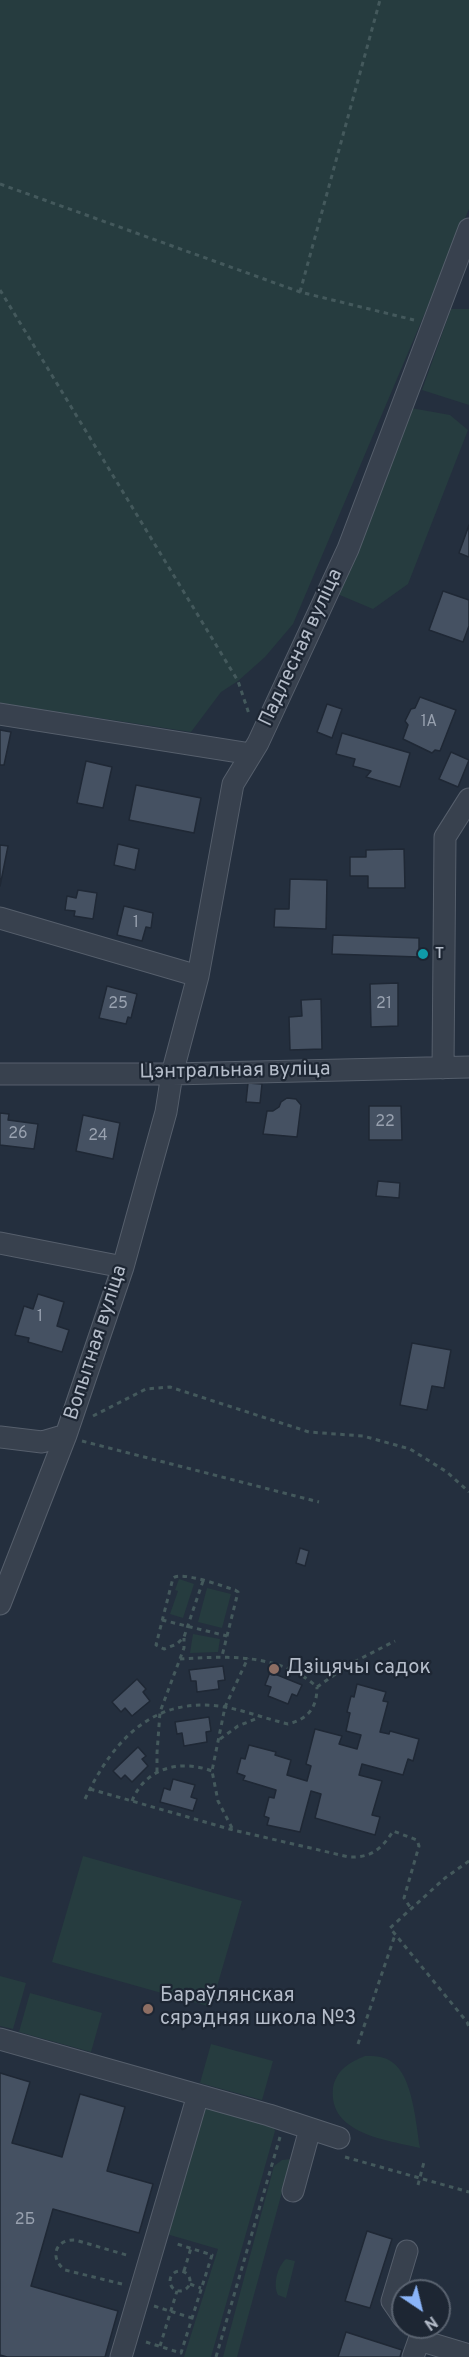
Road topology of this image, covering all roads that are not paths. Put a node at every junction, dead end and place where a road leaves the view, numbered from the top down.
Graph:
1 (469, 229) edge
2 (461, 268) edge
3 (0, 714) edge
4 (254, 749) junction
5 (469, 799) edge
6 (0, 918) edge
7 (198, 976) junction
8 (469, 1067) edge
9 (443, 1068) junction
10 (0, 1074) edge
11 (171, 1074) junction
12 (0, 1243) edge
13 (123, 1267) junction
14 (0, 1437) edge
15 (72, 1438) junction
16 (0, 1604) edge
17 (0, 2039) edge
18 (198, 2095) junction
19 (310, 2129) junction
20 (338, 2147) road end
21 (293, 2191) dead end
22 (407, 2251) dead end
23 (399, 2279) edge
24 (414, 2341) edge
25 (469, 2355) edge
26 (121, 2357) edge

1 - 2 street, Падлесная вуліца
2 - 4 street, Падлесная вуліца
3 - 4 street
4 - 7 street, Падлесная вуліца
5 - 9 street
6 - 7 street
7 - 11 street, Падлесная вуліца
8 - 9 street, Цэнтральная вуліца
9 - 11 street, Цэнтральная вуліца
10 - 11 street, Цэнтральная вуліца
11 - 13 street, Вопытная вуліца
12 - 13 street
13 - 15 street, Вопытная вуліца
14 - 15 street
15 - 16 street, Вопытная вуліца
17 - 18 street
18 - 19 street
18 - 26 street
19 - 20 street
19 - 21 street
22 - 23 street
24 - 25 street

